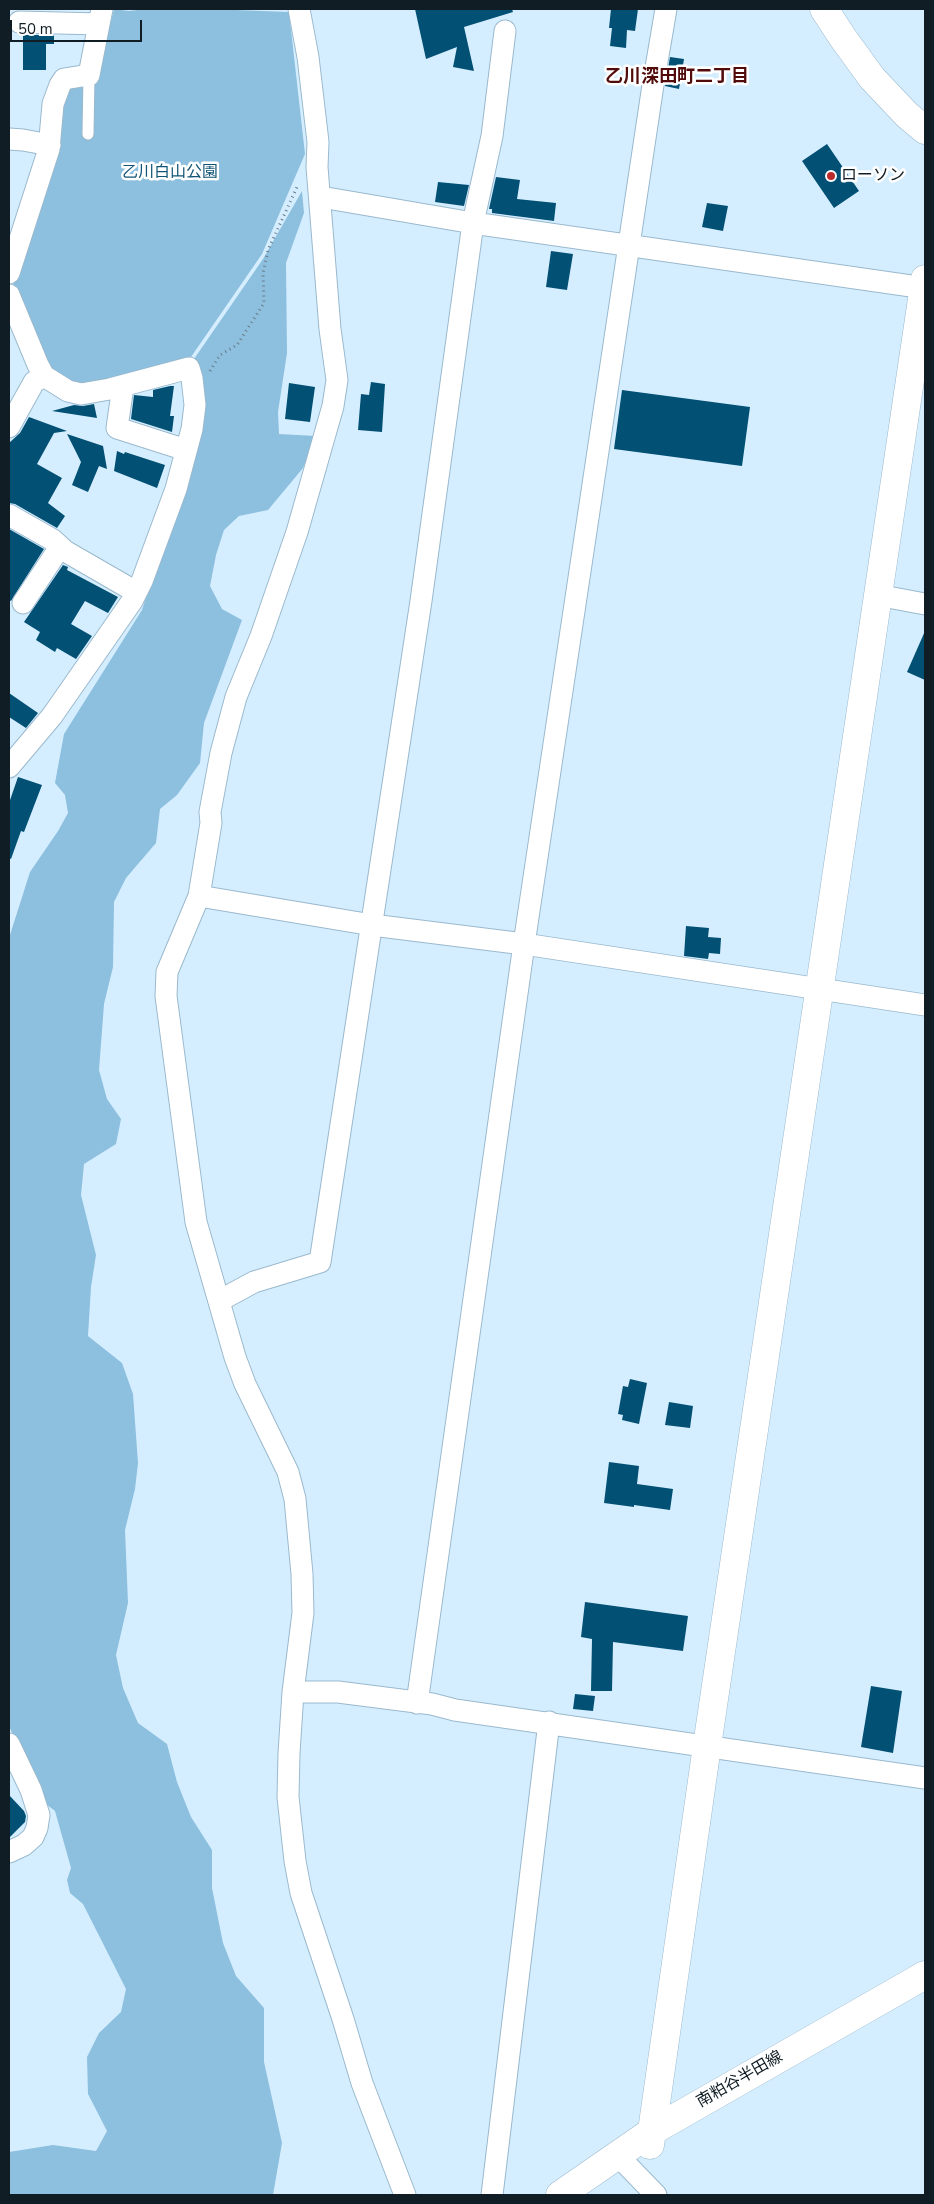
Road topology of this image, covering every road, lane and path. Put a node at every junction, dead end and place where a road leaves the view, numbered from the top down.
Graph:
1 (300, 9) edge
2 (666, 9) edge
3 (824, 9) edge
4 (101, 16) edge
5 (19, 22) dead end
6 (505, 31) dead end
7 (89, 75) junction
8 (925, 130) edge
9 (88, 134) dead end
10 (9, 139) edge
11 (50, 145) junction
12 (302, 178) dead end
13 (321, 197) junction
14 (474, 223) junction
15 (18, 224) edge
16 (630, 245) junction
17 (9, 273) edge
18 (925, 285) edge
19 (9, 295) edge
20 (44, 376) junction
21 (208, 376) dead end
22 (123, 386) junction
23 (9, 427) edge
24 (186, 450) junction
25 (9, 515) edge
26 (60, 546) junction
27 (136, 592) junction
28 (877, 595) junction
29 (23, 602) dead end
30 (925, 604) edge
31 (9, 767) edge
32 (199, 896) junction
33 (372, 924) junction
34 (524, 944) junction
35 (819, 988) junction
36 (925, 1005) edge
37 (219, 1301) junction
38 (293, 1692) junction
39 (417, 1703) junction
40 (549, 1722) junction
41 (9, 1744) edge
42 (707, 1746) junction
43 (925, 1778) edge
44 (9, 1852) edge
45 (925, 1975) edge
46 (925, 1988) edge
47 (652, 2137) junction
48 (624, 2162) junction
49 (405, 2195) edge
50 (492, 2195) edge
51 (560, 2195) edge
52 (576, 2195) edge
53 (656, 2195) edge

1 - 13 street
2 - 16 street
3 - 8 street
4 - 5 street
4 - 7 street
6 - 14 street
7 - 9 lane
7 - 11 street
10 - 11 street
11 - 15 street
12 - 21 path
13 - 14 street
13 - 32 street
14 - 16 street
14 - 33 street
15 - 17 street
16 - 18 street
16 - 34 street
18 - 28 street
19 - 20 street
20 - 22 street
20 - 23 street
22 - 24 street
22 - 24 street
24 - 27 street
25 - 26 street
26 - 27 street
26 - 29 street
27 - 31 street
28 - 30 street
28 - 35 street
32 - 33 street
32 - 37 street
33 - 34 street
33 - 37 street
34 - 35 street
34 - 39 street
35 - 36 street
35 - 42 street
37 - 38 street
38 - 39 street
38 - 49 street
39 - 40 street
40 - 42 street
40 - 50 street
41 - 44 street
42 - 43 street
42 - 47 street
45 - 47 street, 南粕谷半田線
46 - 47 street, 南粕谷半田線
47 - 48 street, 南粕谷半田線
47 - 51 street, 南粕谷半田線
48 - 52 street, 南粕谷半田線
48 - 53 street

